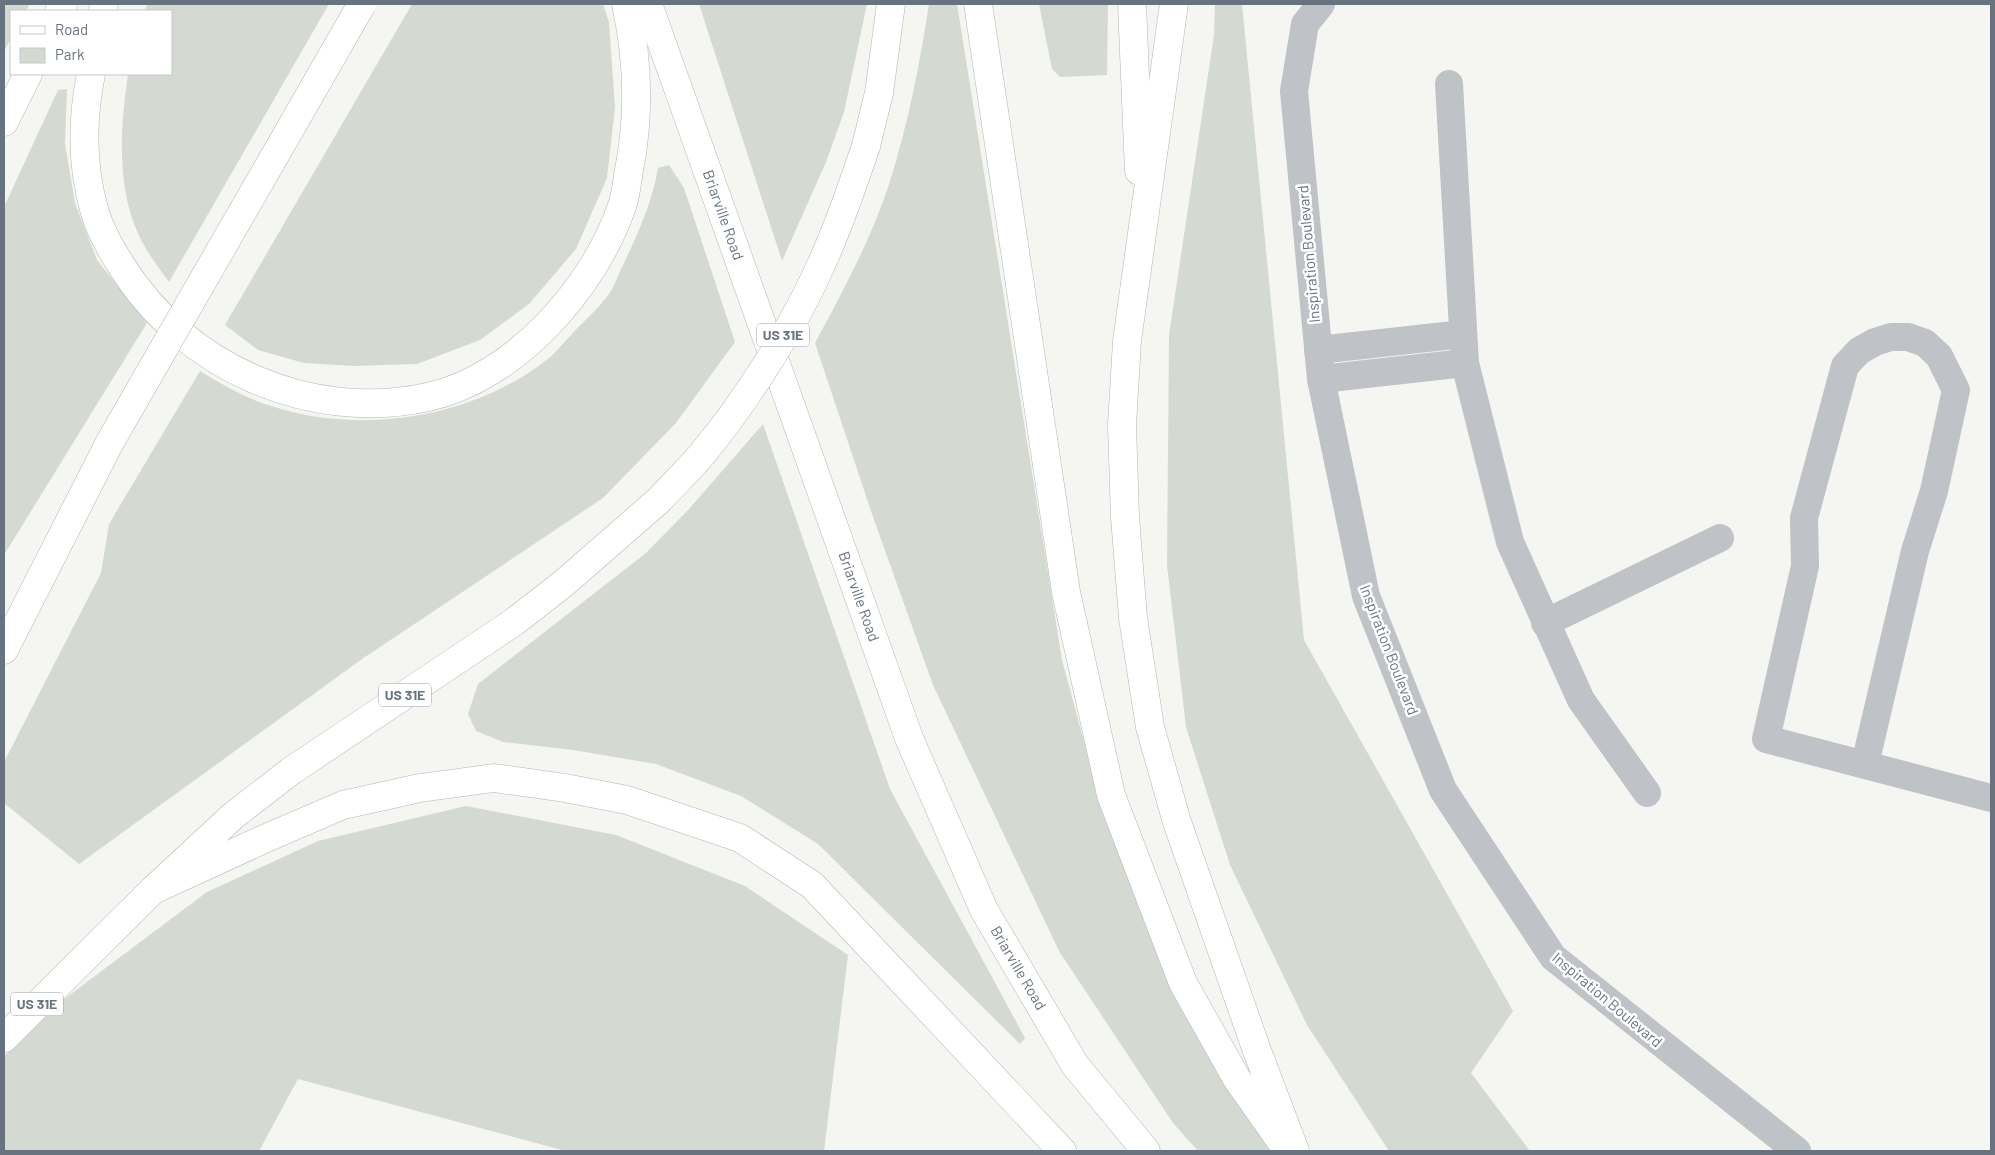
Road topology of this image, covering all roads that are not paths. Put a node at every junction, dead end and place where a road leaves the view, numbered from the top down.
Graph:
1 (362, 4) edge
2 (626, 4) edge
3 (648, 4) edge
4 (891, 4) edge
5 (978, 4) edge
6 (1132, 4) edge
7 (1174, 4) edge
8 (1321, 4) edge
9 (28, 75) edge
10 (91, 75) edge
11 (1449, 84) dead end
12 (4, 122) edge
13 (1143, 238) junction
14 (1463, 334) junction
15 (1318, 350) junction
16 (1466, 363) junction
17 (1321, 379) junction
18 (1720, 538) dead end
19 (1545, 624) junction
20 (4, 650) edge
21 (1864, 764) junction
22 (1647, 793) dead end
23 (1991, 798) edge
24 (153, 890) junction
25 (4, 1038) edge
26 (1062, 1151) edge
27 (1146, 1151) edge
28 (1288, 1151) edge
29 (1295, 1151) edge
30 (1797, 1151) edge

1 - 20 main road, bridge
2 - 10 main road
3 - 27 main road, Briarville Road
4 - 24 main road, US 31E, bridge
5 - 28 main road
6 - 13 main road
7 - 13 main road
8 - 15 street, Inspiration Boulevard
9 - 12 main road
11 - 14 street
13 - 29 main road
14 - 15 street
14 - 16 street
15 - 17 street, Inspiration Boulevard
16 - 17 street
16 - 19 street
17 - 30 street, Inspiration Boulevard
18 - 19 street
19 - 22 street
21 - 21 street
21 - 23 street
24 - 25 main road, US 31E
24 - 26 main road

